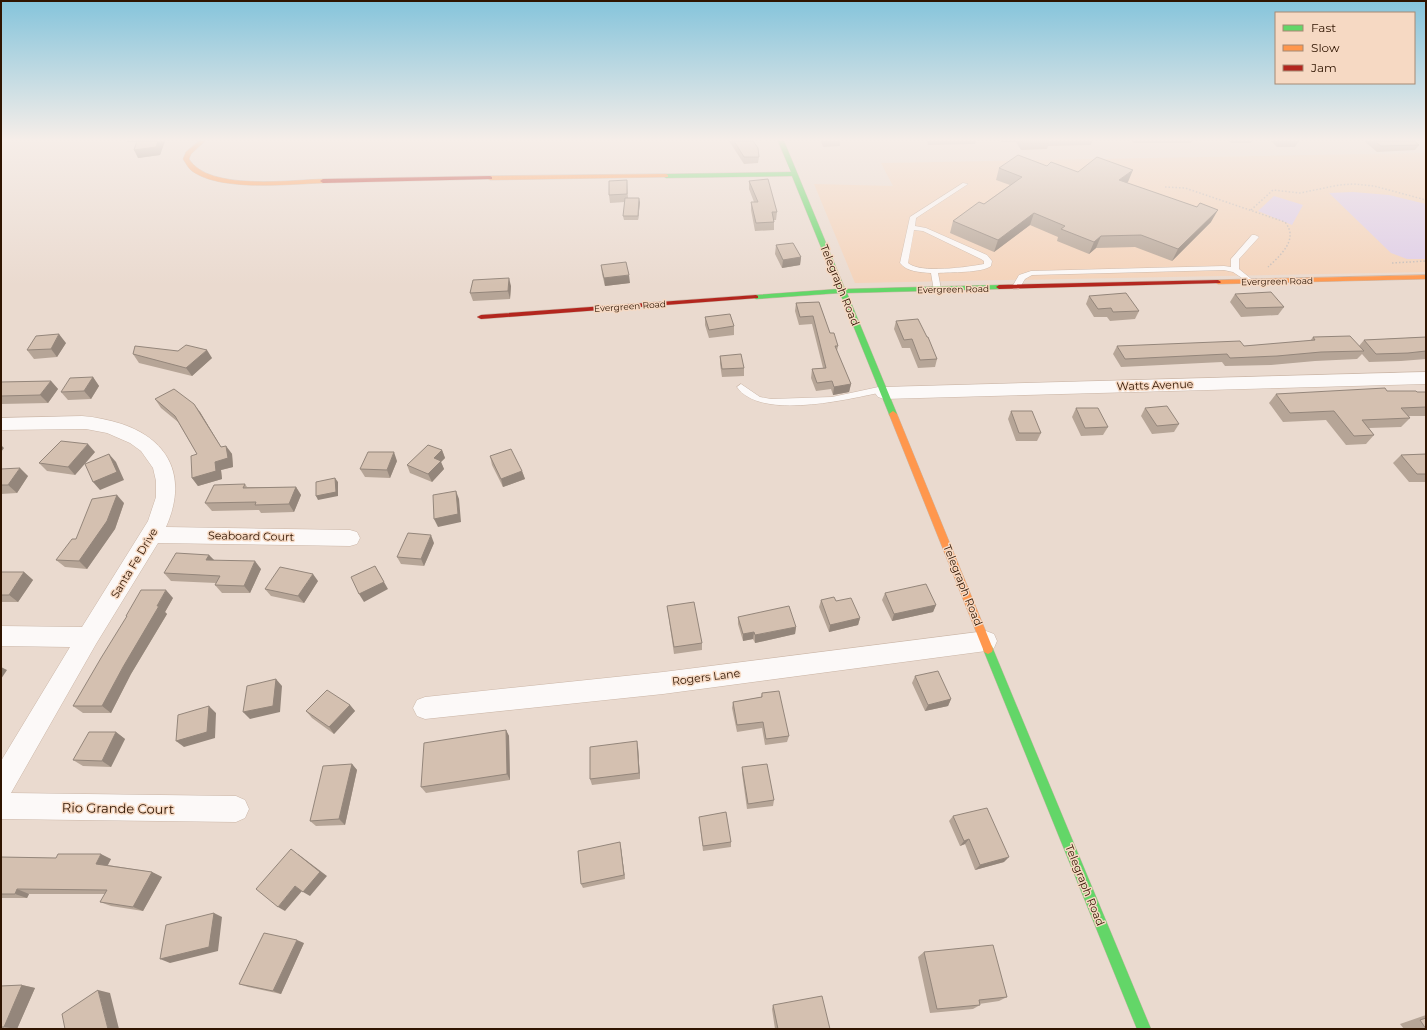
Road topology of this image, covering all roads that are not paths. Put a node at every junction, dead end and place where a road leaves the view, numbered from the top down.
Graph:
1 (800, 189) edge
2 (957, 189) edge
3 (911, 228) junction
4 (1255, 236) dead end
5 (1235, 270) junction
6 (934, 271) junction
7 (1426, 277) edge
8 (1251, 282) junction
9 (1016, 287) junction
10 (937, 289) junction
11 (842, 291) junction
12 (481, 317) dead end
13 (1426, 378) edge
14 (741, 387) dead end
15 (883, 391) junction
16 (1, 424) edge
17 (152, 535) junction
18 (350, 538) dead end
19 (1, 636) edge
20 (88, 638) junction
21 (986, 641) junction
22 (425, 708) dead end
23 (1, 785) edge
24 (1, 806) edge
25 (236, 809) dead end
26 (1144, 1029) edge

1 - 11 street, Telegraph Road
2 - 3 lane
3 - 6 lane
3 - 6 lane
4 - 5 lane
5 - 8 lane
5 - 9 lane
6 - 10 lane
7 - 8 street, Evergreen Road
8 - 9 street, Evergreen Road
9 - 10 street, Evergreen Road
10 - 11 street, Evergreen Road
11 - 12 street, Evergreen Road
11 - 15 street, Telegraph Road
13 - 15 street, Watts Avenue
14 - 15 lane
15 - 21 street, Telegraph Road
16 - 17 street, Santa Fe Drive
17 - 18 street, Seaboard Court
17 - 20 street, Santa Fe Drive
19 - 20 street
20 - 23 street, Santa Fe Drive
21 - 22 street, Rogers Lane
21 - 26 street, Telegraph Road
24 - 25 street, Rio Grande Court

